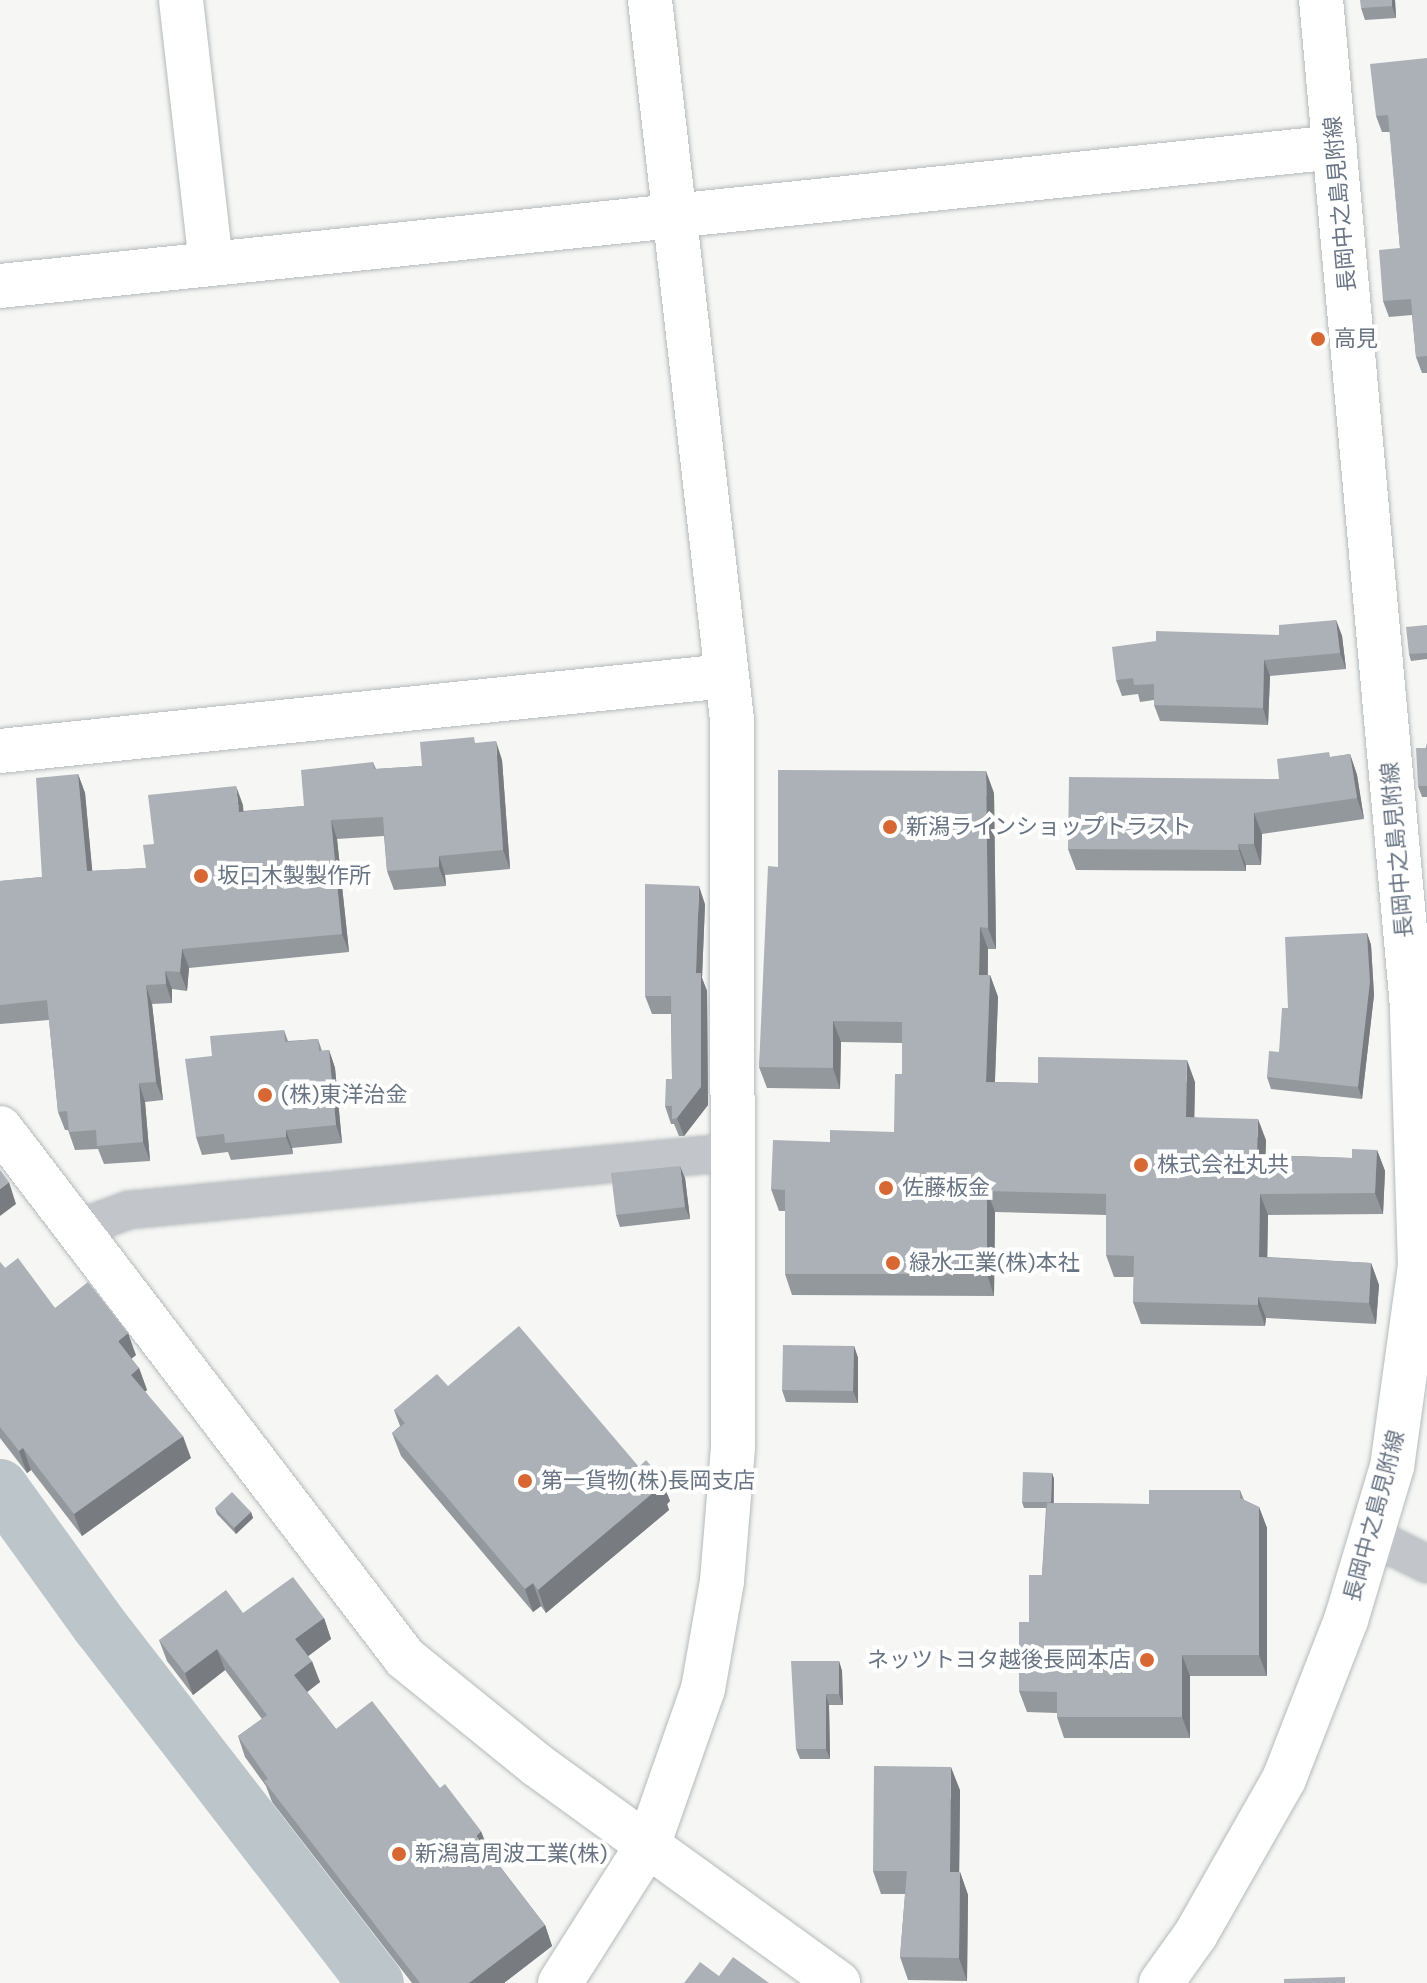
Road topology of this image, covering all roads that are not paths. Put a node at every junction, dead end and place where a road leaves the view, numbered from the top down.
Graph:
1 (181, 0) edge
2 (650, 0) edge
3 (1321, 0) edge
4 (1335, 147) junction
5 (675, 215) junction
6 (211, 263) junction
7 (0, 286) edge
8 (726, 676) junction
9 (0, 751) edge
10 (0, 1128) edge
11 (735, 1152) junction
12 (77, 1229) junction
13 (1373, 1537) junction
14 (1427, 1564) edge
15 (649, 1843) junction
16 (560, 1983) edge
17 (838, 1983) edge
18 (1161, 1983) edge

1 - 6 street
2 - 5 street
3 - 4 street, 長岡中之島見附線
4 - 5 street
4 - 13 street, 長岡中之島見附線
5 - 6 street
5 - 8 street
6 - 7 street
8 - 9 street
8 - 11 street
10 - 12 street
11 - 12 street
11 - 15 street
12 - 15 street
13 - 14 street
13 - 18 street, 長岡中之島見附線
15 - 16 street
15 - 17 street

